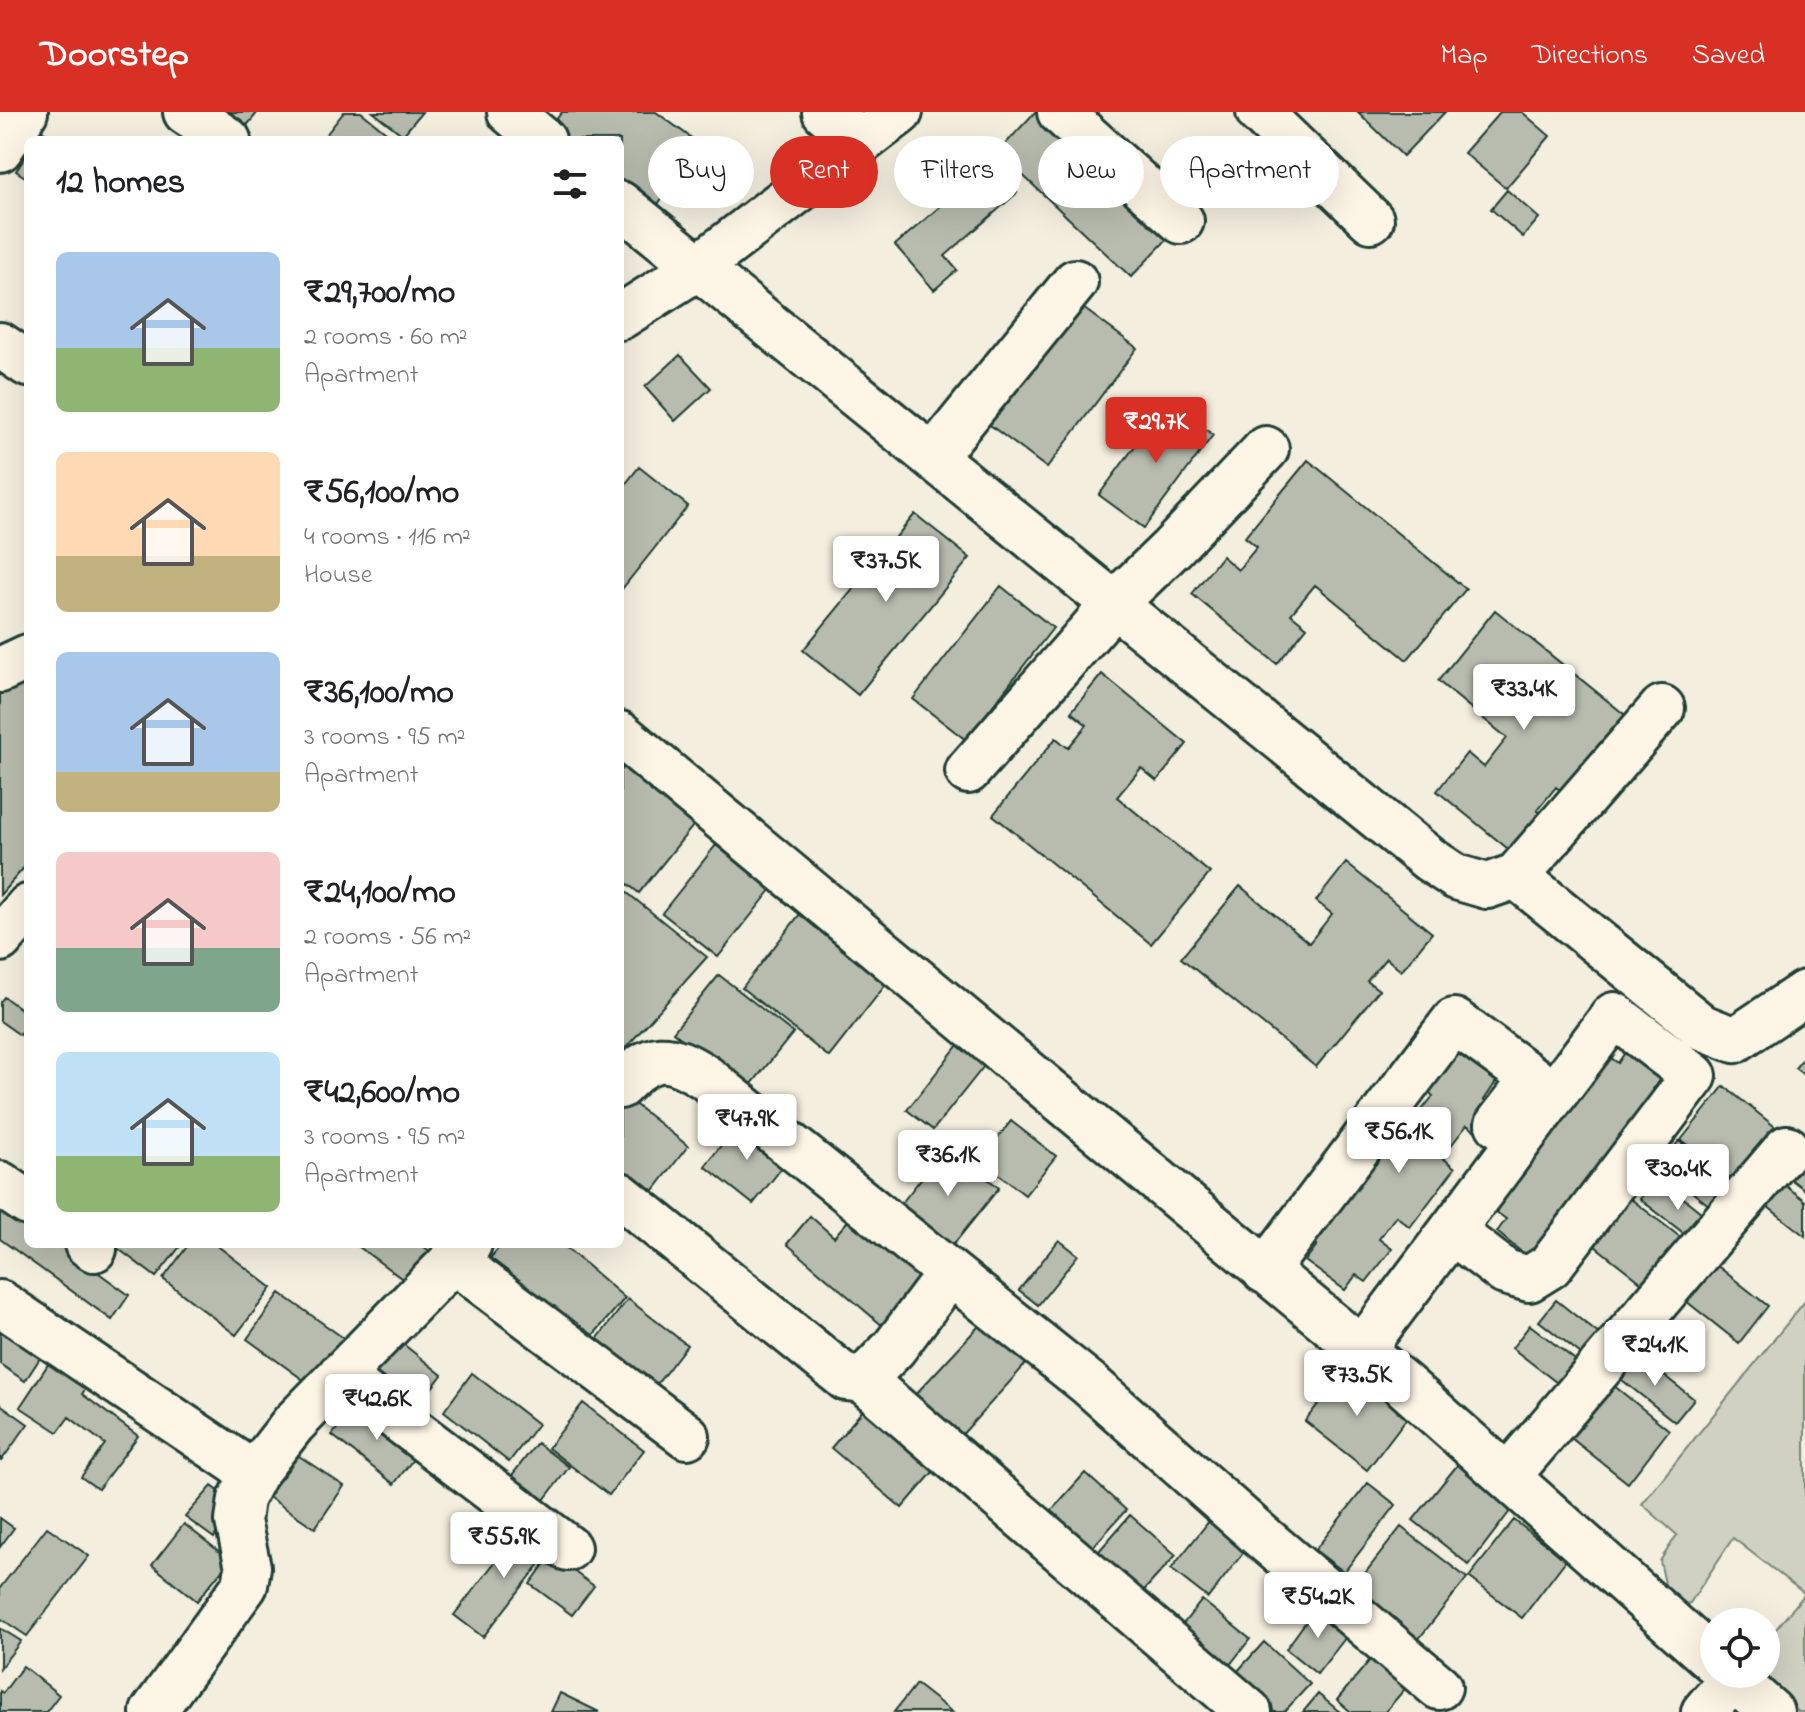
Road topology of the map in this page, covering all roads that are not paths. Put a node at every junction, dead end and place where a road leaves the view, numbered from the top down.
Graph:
1 (25, 112) edge
2 (186, 112) edge
3 (510, 112) edge
4 (825, 112) edge
5 (900, 112) edge
6 (1060, 112) edge
7 (1259, 112) edge
8 (222, 136) edge
9 (538, 136) edge
10 (856, 136) edge
11 (869, 136) edge
12 (0, 149) edge
13 (624, 207) edge
14 (775, 208) edge
15 (1371, 220) dead end
16 (1181, 221) dead end
17 (697, 268) junction
18 (1075, 282) dead end
19 (624, 314) edge
20 (0, 345) edge
21 (24, 361) edge
22 (1266, 449) dead end
23 (933, 457) junction
24 (1115, 603) junction
25 (24, 659) edge
26 (0, 670) edge
27 (1662, 708) dead end
28 (624, 737) edge
29 (968, 771) dead end
30 (1516, 876) junction
31 (24, 912) edge
32 (0, 939) edge
33 (1805, 993) edge
34 (624, 1082) edge
35 (1787, 1148) dead end
36 (0, 1184) edge
37 (624, 1198) edge
38 (24, 1200) edge
39 (1453, 1232) junction
40 (461, 1252) edge
41 (1265, 1271) junction
42 (950, 1273) junction
43 (0, 1303) edge
44 (1351, 1342) junction
45 (340, 1375) junction
46 (863, 1380) junction
47 (687, 1436) dead end
48 (254, 1474) junction
49 (1508, 1476) junction
50 (568, 1548) dead end
51 (1700, 1649) edge
52 (1439, 1687) dead end
53 (1716, 1688) edge
54 (1744, 1688) edge
55 (153, 1712) edge
56 (1249, 1712) edge
57 (1704, 1712) edge
58 (1771, 1712) edge

1 - 12 street
2 - 8 street
3 - 9 street
4 - 10 street
5 - 11 street
6 - 16 street
7 - 15 street
13 - 17 street
14 - 17 street
17 - 19 street
17 - 23 street
18 - 23 street
20 - 21 street
22 - 24 street
23 - 24 street
24 - 29 street
24 - 30 street
25 - 26 street
27 - 30 street
28 - 41 street
30 - 33 street
31 - 32 street
34 - 42 street
35 - 49 street
36 - 38 street
37 - 46 street
39 - 39 street
39 - 44 street
40 - 45 street
40 - 47 street
41 - 44 street
41 - 44 street
42 - 46 street
42 - 52 street
43 - 48 street
44 - 49 street
45 - 48 street
45 - 50 street
46 - 56 street
48 - 55 street
49 - 51 street
53 - 57 street
54 - 58 street

